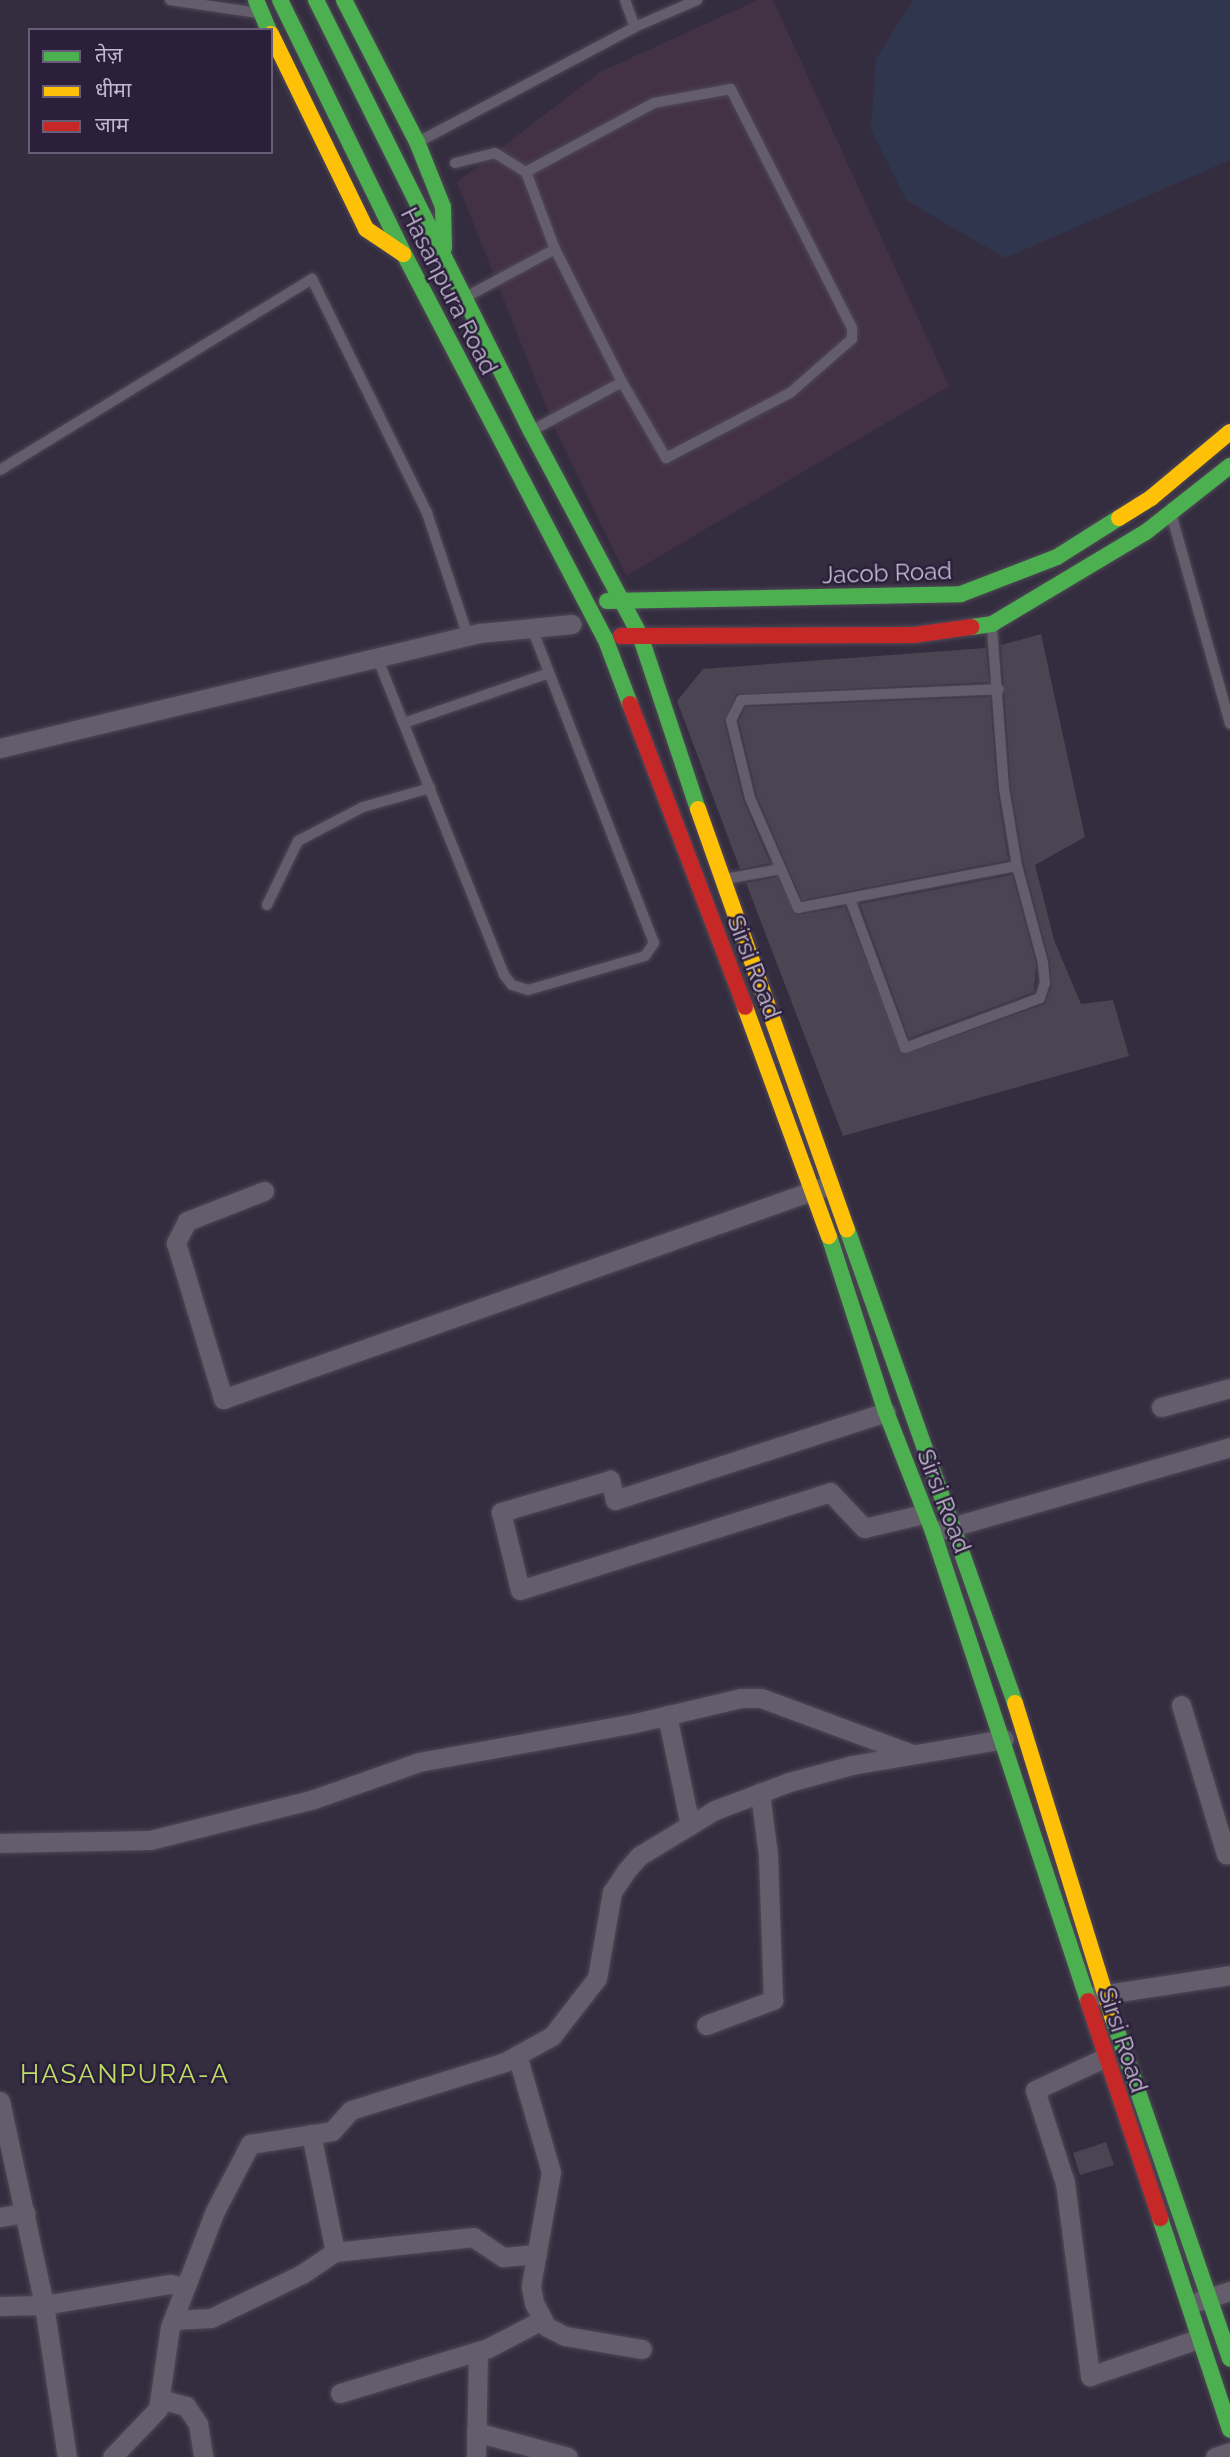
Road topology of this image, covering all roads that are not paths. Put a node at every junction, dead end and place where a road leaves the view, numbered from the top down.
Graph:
1 (170, 0) edge
2 (280, 0) edge
3 (316, 0) edge
4 (344, 0) edge
5 (625, 0) edge
6 (697, 0) edge
7 (259, 7) edge
8 (635, 27) junction
9 (268, 28) edge
10 (273, 38) edge
11 (417, 142) junction
12 (455, 163) dead end
13 (526, 172) junction
14 (555, 249) junction
15 (405, 256) junction
16 (444, 256) junction
17 (466, 297) junction
18 (622, 382) junction
19 (531, 431) junction
20 (1230, 432) edge
21 (1230, 466) edge
22 (0, 470) edge
23 (1151, 498) junction
24 (1170, 516) junction
25 (583, 600) junction
26 (624, 601) junction
27 (572, 624) junction
28 (992, 624) junction
29 (532, 629) junction
30 (639, 635) junction
31 (468, 636) junction
32 (605, 638) junction
33 (377, 657) junction
34 (550, 673) junction
35 (999, 689) junction
36 (404, 723) junction
37 (1230, 724) edge
38 (0, 748) edge
39 (430, 788) junction
40 (1017, 866) junction
41 (781, 869) junction
42 (724, 880) junction
43 (850, 899) junction
44 (267, 905) dead end
45 (834, 1183) junction
46 (814, 1190) junction
47 (264, 1191) dead end
48 (1230, 1388) edge
49 (1161, 1407) dead end
50 (886, 1412) junction
51 (1230, 1447) edge
52 (923, 1514) junction
53 (953, 1527) junction
54 (933, 1532) junction
55 (1181, 1705) dead end
56 (667, 1715) junction
57 (1004, 1739) junction
58 (915, 1755) junction
59 (760, 1793) junction
60 (690, 1825) junction
61 (0, 1843) edge
62 (1230, 1853) edge
63 (1230, 1975) edge
64 (1105, 1994) junction
65 (1084, 1997) junction
66 (706, 2025) dead end
67 (517, 2055) junction
68 (1104, 2058) junction
69 (0, 2101) edge
70 (311, 2134) junction
71 (26, 2213) junction
72 (0, 2217) edge
73 (335, 2252) junction
74 (537, 2254) junction
75 (185, 2287) junction
76 (1230, 2291) edge
77 (1209, 2297) junction
78 (1188, 2304) junction
79 (44, 2305) junction
80 (0, 2306) edge
81 (173, 2320) junction
82 (542, 2320) junction
83 (1198, 2339) junction
84 (642, 2349) dead end
85 (478, 2351) junction
86 (1230, 2358) edge
87 (340, 2393) dead end
88 (160, 2399) junction
89 (1230, 2430) edge
90 (476, 2432) junction
91 (1230, 2452) edge
92 (68, 2457) edge
93 (112, 2457) edge
94 (203, 2457) edge
95 (476, 2457) edge
96 (568, 2457) edge
97 (1215, 2457) edge

1 - 7 lane
2 - 15 street, Hasanpura Road
3 - 16 street, Sirsi Road
4 - 11 street
5 - 8 lane
6 - 8 lane
7 - 9 street
8 - 11 lane
10 - 15 street
11 - 16 street
12 - 13 lane
13 - 14 lane
13 - 18 lane
14 - 17 lane
14 - 18 lane
15 - 25 street, Hasanpura Road
16 - 17 street, Sirsi Road
17 - 19 street, Sirsi Road
18 - 19 lane
19 - 26 street, Sirsi Road
20 - 23 street, Jacob Road
21 - 24 street
22 - 31 lane
23 - 24 lane
23 - 26 street, Jacob Road
24 - 28 street
24 - 37 lane
25 - 26 street, Jacob Road
25 - 27 street
25 - 32 street, Sirsi Road
26 - 30 street, Sirsi Road
27 - 29 street
27 - 32 street
28 - 30 street
28 - 35 lane
29 - 31 street
29 - 34 lane
30 - 32 street
30 - 42 street, Sirsi Road
31 - 33 street
32 - 46 street, Sirsi Road
33 - 36 lane
33 - 38 street
34 - 36 lane
34 - 39 lane
35 - 40 lane
35 - 41 lane
36 - 39 lane
39 - 44 lane
40 - 43 lane
40 - 43 lane
41 - 42 lane
41 - 43 lane
42 - 45 street, Sirsi Road
45 - 46 street
45 - 53 street, Sirsi Road
46 - 47 street
46 - 50 street, Sirsi Road
48 - 49 street
50 - 52 street, Sirsi Road
50 - 52 street
51 - 53 street
52 - 54 street, Sirsi Road
53 - 54 street
53 - 64 street, Sirsi Road
54 - 57 street, Sirsi Road
55 - 62 street
56 - 58 street
56 - 60 street
56 - 61 street
57 - 58 street
57 - 65 street, Sirsi Road
58 - 59 street
59 - 60 street
59 - 66 street
60 - 67 street
63 - 64 street
64 - 65 street
64 - 77 street, Sirsi Road
65 - 68 street, Sirsi Road
67 - 70 street
67 - 74 street
68 - 78 street, Sirsi Road
68 - 83 street
69 - 71 street
70 - 73 street
70 - 75 street
71 - 72 street
71 - 79 street
73 - 74 street
73 - 81 street
74 - 82 street
75 - 79 street
75 - 81 street
76 - 77 street
77 - 78 street
77 - 86 street, Sirsi Road
78 - 83 street, Sirsi Road
79 - 80 street
79 - 92 street
81 - 88 street
82 - 84 street
82 - 85 street
83 - 89 street, Sirsi Road
85 - 87 street
85 - 90 street
88 - 93 street
88 - 94 street
90 - 95 street
90 - 96 street
91 - 97 street

